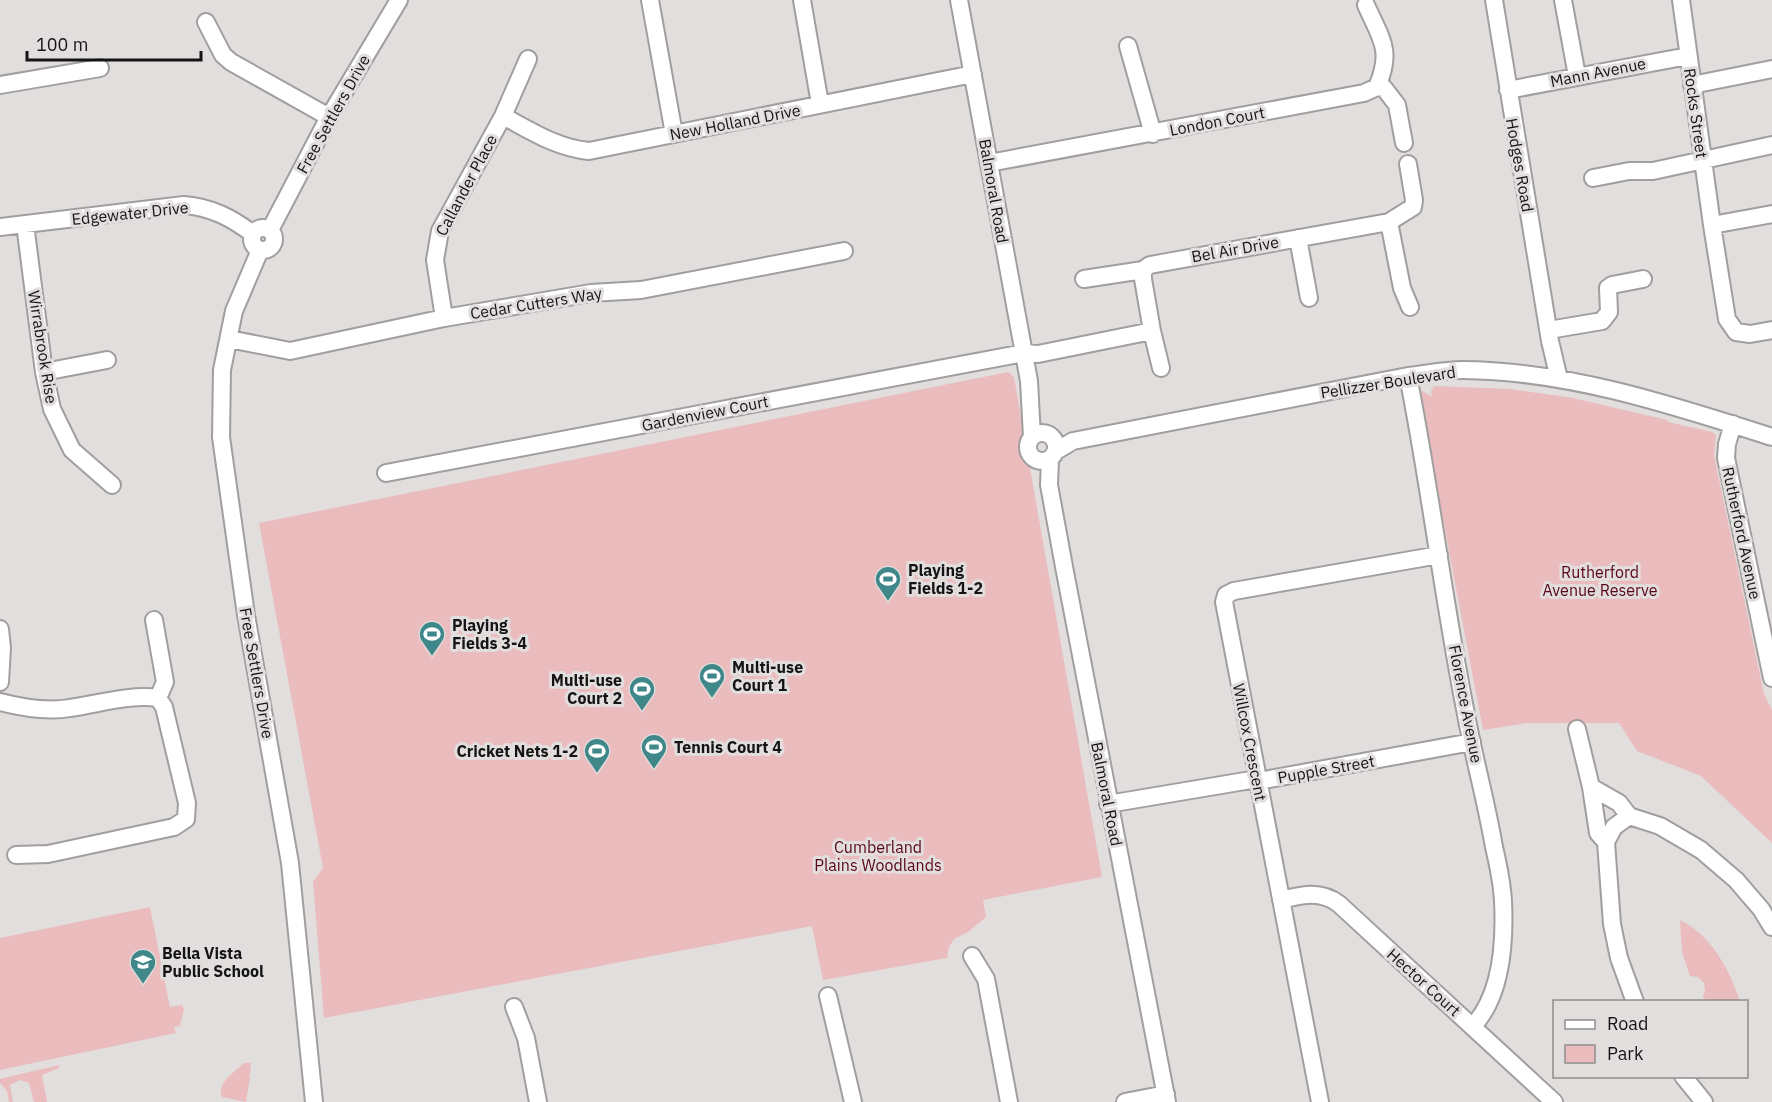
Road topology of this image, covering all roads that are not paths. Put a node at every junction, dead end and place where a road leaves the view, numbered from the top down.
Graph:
1 (399, 0) edge
2 (650, 0) edge
3 (802, 0) edge
4 (961, 0) edge
5 (1494, 0) edge
6 (1563, 0) edge
7 (1680, 0) edge
8 (1365, 5) dead end
9 (206, 22) dead end
10 (1128, 46) dead end
11 (1688, 56) junction
12 (528, 59) dead end
13 (100, 68) dead end
14 (1772, 69) edge
15 (973, 74) junction
16 (1577, 76) junction
17 (0, 85) edge
18 (1692, 85) junction
19 (1377, 87) junction
20 (1508, 90) junction
21 (820, 104) junction
22 (503, 116) junction
23 (329, 117) junction
24 (674, 134) junction
25 (1153, 134) junction
26 (1404, 144) dead end
27 (1772, 145) edge
28 (1702, 159) junction
29 (989, 163) junction
30 (1408, 164) dead end
31 (1593, 178) dead end
32 (1772, 214) edge
33 (1389, 222) junction
34 (25, 224) junction
35 (1712, 225) junction
36 (0, 227) edge
37 (1298, 238) junction
38 (256, 242) junction
39 (844, 251) dead end
40 (1143, 270) junction
41 (1084, 279) dead end
42 (1643, 279) dead end
43 (1310, 298) dead end
44 (1410, 307) dead end
45 (444, 318) junction
46 (1549, 330) junction
47 (1772, 330) edge
48 (1152, 331) junction
49 (229, 339) junction
50 (1024, 353) junction
51 (106, 360) dead end
52 (1161, 368) dead end
53 (44, 372) junction
54 (1408, 376) junction
55 (1559, 379) junction
56 (1029, 381) junction
57 (1733, 424) junction
58 (1772, 437) edge
59 (1032, 438) junction
60 (1049, 449) junction
61 (386, 473) dead end
62 (112, 485) dead end
63 (1439, 555) junction
64 (154, 620) dead end
65 (0, 629) edge
66 (1772, 678) edge
67 (0, 682) edge
68 (159, 698) junction
69 (0, 702) edge
70 (1577, 729) dead end
71 (1472, 742) junction
72 (1258, 780) junction
73 (1591, 787) junction
74 (1108, 804) junction
75 (1629, 816) junction
76 (1606, 842) junction
77 (16, 855) dead end
78 (1281, 900) junction
79 (1772, 927) edge
80 (972, 956) dead end
81 (828, 996) dead end
82 (1634, 1000) edge
83 (514, 1007) dead end
84 (1473, 1026) junction
85 (1684, 1078) edge
86 (1166, 1098) edge
87 (1544, 1098) edge
88 (314, 1102) edge
89 (538, 1102) edge
90 (853, 1102) edge
91 (1009, 1102) edge
92 (1125, 1102) edge
93 (1320, 1102) edge
94 (1704, 1102) edge

1 - 23 street, Free Settlers Drive
2 - 24 street
3 - 21 street
4 - 15 street, Balmoral Road
5 - 20 street, Hodges Road
6 - 16 street
7 - 11 street, Rocks Street
8 - 19 street
9 - 23 street
10 - 25 street
11 - 16 street, Mann Avenue
11 - 18 street, Rocks Street
12 - 22 street, Callander Place
13 - 17 street
14 - 18 street
15 - 21 street, New Holland Drive
15 - 29 street, Balmoral Road
16 - 20 street, Mann Avenue
18 - 28 street, Rocks Street
19 - 25 street, London Court
19 - 26 street
20 - 46 street, Hodges Road
21 - 24 street, New Holland Drive
22 - 24 street, New Holland Drive
22 - 45 street, Callander Place
23 - 38 street, Free Settlers Drive
25 - 29 street, London Court
27 - 28 street
28 - 31 street
28 - 35 street, Rocks Street
29 - 50 street, Balmoral Road
30 - 33 street, Bel Air Drive
32 - 35 street
33 - 37 street, Bel Air Drive
33 - 44 street
34 - 36 street, Edgewater Drive
34 - 38 street, Edgewater Drive
34 - 53 street, Wirrabrook Rise
35 - 47 street, Rocks Street
37 - 40 street, Bel Air Drive
37 - 43 street
38 - 49 street, Free Settlers Drive
39 - 45 street, Cedar Cutters Way
40 - 41 street, Bel Air Drive
40 - 48 street
42 - 46 street
45 - 49 street, Cedar Cutters Way
46 - 55 street, Hodges Road
48 - 50 street
48 - 52 street
49 - 88 street, Free Settlers Drive
50 - 56 street, Balmoral Road
50 - 61 street, Gardenview Court
51 - 53 street
53 - 62 street, Wirrabrook Rise
54 - 55 street, Pellizzer Boulevard
54 - 60 street, Pellizzer Boulevard
54 - 63 street, Florence Avenue
55 - 57 street, Pellizzer Boulevard
56 - 59 street, Balmoral Road
56 - 60 street, Balmoral Road
57 - 58 street, Pellizzer Boulevard
57 - 66 street, Rutherford Avenue
59 - 60 street
59 - 60 street, Balmoral Road
60 - 74 street, Balmoral Road
63 - 71 street, Florence Avenue
63 - 72 street, Willcox Crescent
64 - 68 street
65 - 67 street
68 - 69 street
68 - 77 street
70 - 73 street
71 - 72 street, Pupple Street
71 - 84 street, Florence Avenue
72 - 74 street, Pupple Street
72 - 78 street, Willcox Crescent
73 - 75 street
73 - 76 street
74 - 86 street, Balmoral Road
75 - 76 street
75 - 79 street
76 - 82 street
78 - 84 street, Hector Court
78 - 93 street, Willcox Crescent
80 - 91 street
81 - 90 street
83 - 89 street
84 - 87 street, Hector Court
85 - 94 street
86 - 92 street

